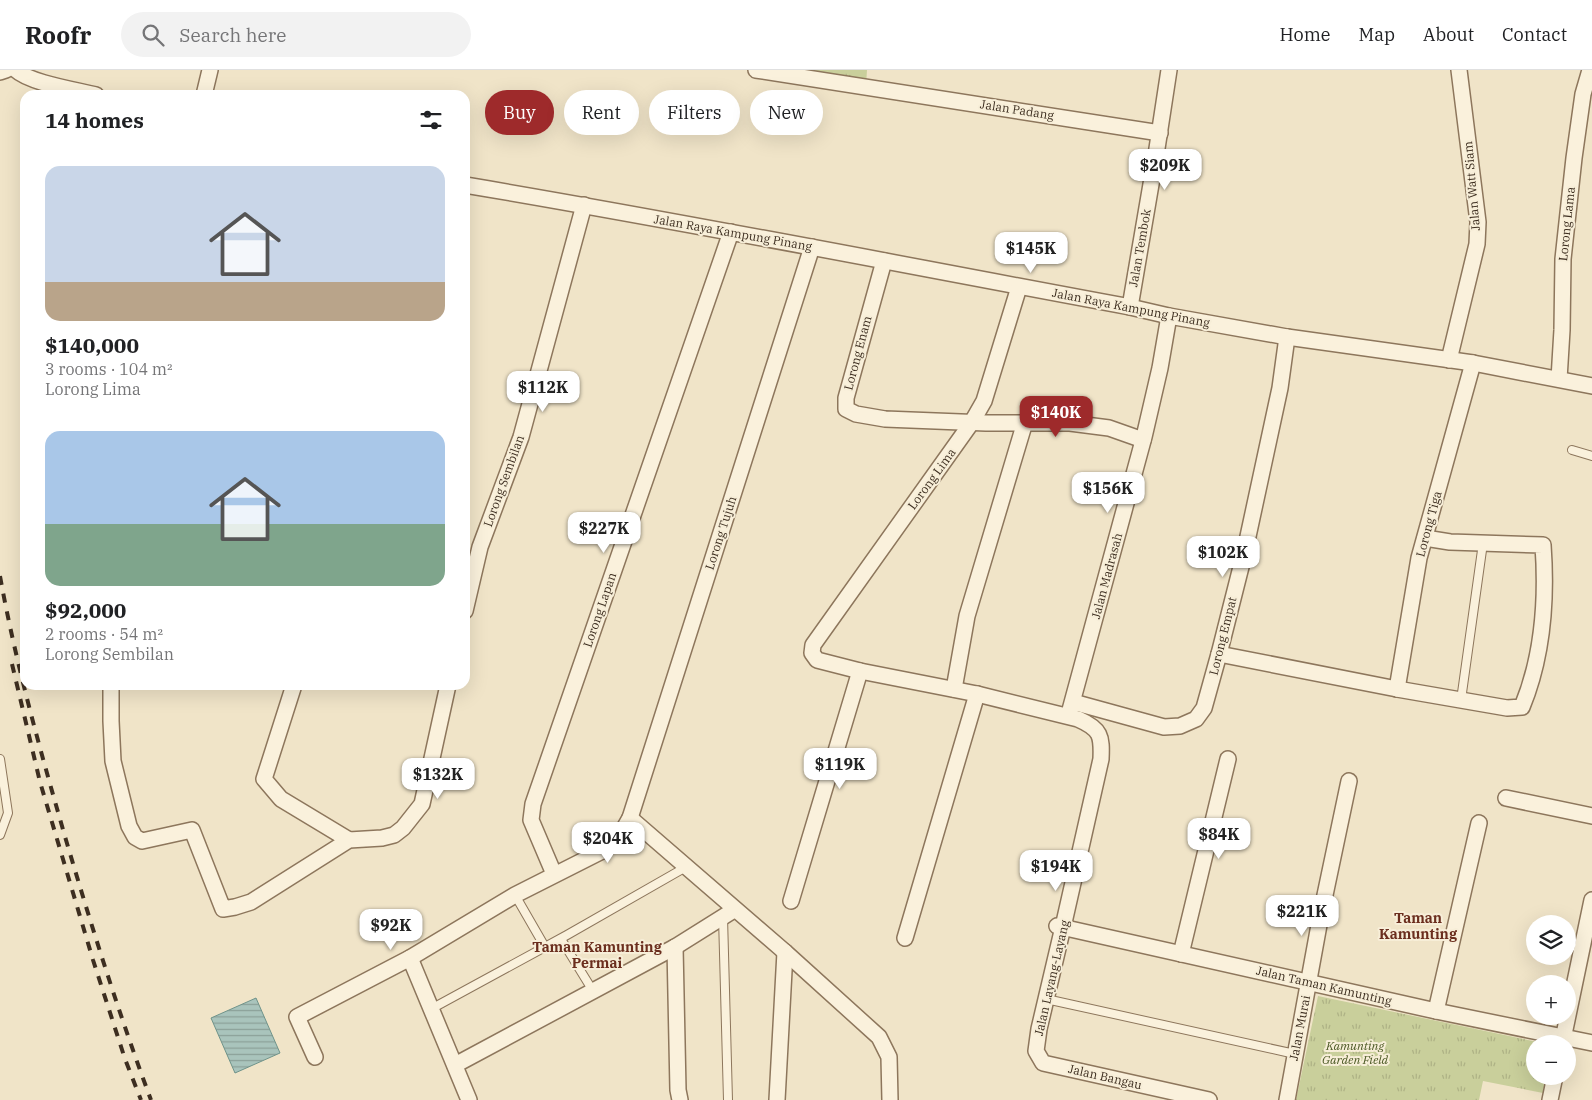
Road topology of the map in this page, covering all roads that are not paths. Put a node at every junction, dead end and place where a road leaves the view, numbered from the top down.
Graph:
1 (6, 70) edge
2 (16, 70) edge
3 (210, 70) edge
4 (756, 70) edge
5 (1169, 70) edge
6 (1459, 70) edge
7 (1590, 70) edge
8 (0, 72) edge
9 (60, 90) edge
10 (205, 90) edge
11 (1160, 133) junction
12 (470, 186) edge
13 (584, 205) junction
14 (731, 232) junction
15 (812, 247) junction
16 (884, 261) junction
17 (1019, 287) junction
18 (1130, 307) junction
19 (1169, 316) junction
20 (1287, 337) junction
21 (1448, 360) junction
22 (1473, 363) junction
23 (1559, 379) junction
24 (1592, 386) edge
25 (972, 422) junction
26 (1025, 422) junction
27 (1143, 440) junction
28 (1572, 450) dead end
29 (1592, 456) edge
30 (1425, 538) junction
31 (1483, 543) junction
32 (470, 590) edge
33 (1219, 654) junction
34 (860, 670) junction
35 (954, 689) junction
36 (1397, 689) junction
37 (112, 690) edge
38 (292, 690) edge
39 (447, 690) edge
40 (977, 694) junction
41 (1461, 700) junction
42 (1073, 702) junction
43 (1068, 717) junction
44 (0, 759) edge
45 (1228, 759) dead end
46 (1349, 780) dead end
47 (1506, 798) dead end
48 (1592, 816) edge
49 (630, 818) junction
50 (1479, 823) dead end
51 (0, 835) edge
52 (349, 840) junction
53 (686, 867) junction
54 (554, 874) junction
55 (515, 895) junction
56 (791, 900) dead end
57 (1592, 900) edge
58 (729, 913) junction
59 (1060, 927) junction
60 (561, 938) junction
61 (905, 938) dead end
62 (545, 947) junction
63 (675, 947) junction
64 (785, 952) junction
65 (1181, 954) junction
66 (410, 958) junction
67 (1308, 982) junction
68 (593, 990) junction
69 (1046, 999) junction
70 (431, 1009) junction
71 (1436, 1010) junction
72 (1542, 1035) edge
73 (1564, 1035) edge
74 (1576, 1041) edge
75 (1592, 1043) edge
76 (1036, 1050) joint
77 (1295, 1054) junction
78 (315, 1057) dead end
79 (455, 1064) junction
80 (1553, 1085) edge
81 (469, 1100) edge
82 (680, 1100) edge
83 (728, 1100) edge
84 (777, 1100) edge
85 (890, 1100) edge
86 (1210, 1100) edge
87 (1287, 1100) edge
88 (1550, 1100) edge

1 - 8 street
2 - 9 street
3 - 10 street
4 - 11 street, Jalan Padang
5 - 11 street, Jalan Tembok
6 - 21 street, Jalan Watt Siam
7 - 23 street, Lorong Lama
11 - 18 street, Jalan Tembok
12 - 13 street, Jalan Raya Kampung Pinang
13 - 14 street, Jalan Raya Kampung Pinang
13 - 32 street, Lorong Sembilan
14 - 15 street, Jalan Raya Kampung Pinang
14 - 54 street, Lorong Lapan
15 - 16 street, Jalan Raya Kampung Pinang
15 - 49 street, Lorong Tujuh
16 - 17 street, Jalan Raya Kampung Pinang
16 - 25 street, Lorong Enam
17 - 18 street, Jalan Raya Kampung Pinang
17 - 25 street, Lorong Lima
18 - 19 street, Jalan Raya Kampung Pinang
19 - 20 street, Jalan Raya Kampung Pinang
19 - 27 street, Jalan Madrasah
20 - 21 street, Jalan Raya Kampung Pinang
20 - 33 street, Lorong Empat
21 - 22 street, Jalan Raya Kampung Pinang
22 - 23 street, Jalan Raya Kampung Pinang
22 - 30 street, Lorong Tiga
23 - 24 street, Jalan Raya Kampung Pinang
25 - 26 street
25 - 34 street, Lorong Lima
26 - 27 street
26 - 35 street
27 - 42 street, Jalan Madrasah
28 - 29 lane
30 - 31 street
30 - 36 street, Lorong Tiga
31 - 41 lane
31 - 41 street
33 - 36 street
33 - 42 street, Lorong Empat
34 - 35 street
34 - 56 street
35 - 40 street
36 - 41 street
37 - 52 street
38 - 52 street
39 - 52 street
40 - 43 street
40 - 61 street
42 - 43 street, Jalan Madrasah
43 - 59 street, Jalan Layang-Layang
44 - 51 lane
45 - 65 street
46 - 67 street, Jalan Murai
47 - 48 street
49 - 53 street
49 - 54 street, Lorong Tujuh
50 - 71 street
53 - 58 street
53 - 60 lane
54 - 55 street, Lorong Tujuh
55 - 62 lane
55 - 66 street, Lorong Tujuh
57 - 73 street
58 - 63 street
58 - 64 street
58 - 83 lane
59 - 65 street, Jalan Taman Kamunting
59 - 69 street, Jalan Layang-Layang
60 - 62 lane
60 - 68 lane
62 - 70 lane
63 - 68 street
63 - 82 street
64 - 84 street
64 - 85 street
65 - 67 street, Jalan Taman Kamunting
66 - 70 street
66 - 78 street, Lorong Tujuh
67 - 71 street, Jalan Taman Kamunting
67 - 77 street, Jalan Murai
68 - 79 street
69 - 76 street, Jalan Layang-Layang
69 - 77 lane
70 - 79 street
71 - 72 street, Jalan Taman Kamunting
74 - 75 street, Jalan Taman Kamunting
76 - 86 street, Jalan Bangau
77 - 87 street, Jalan Murai
79 - 81 street
80 - 88 street

